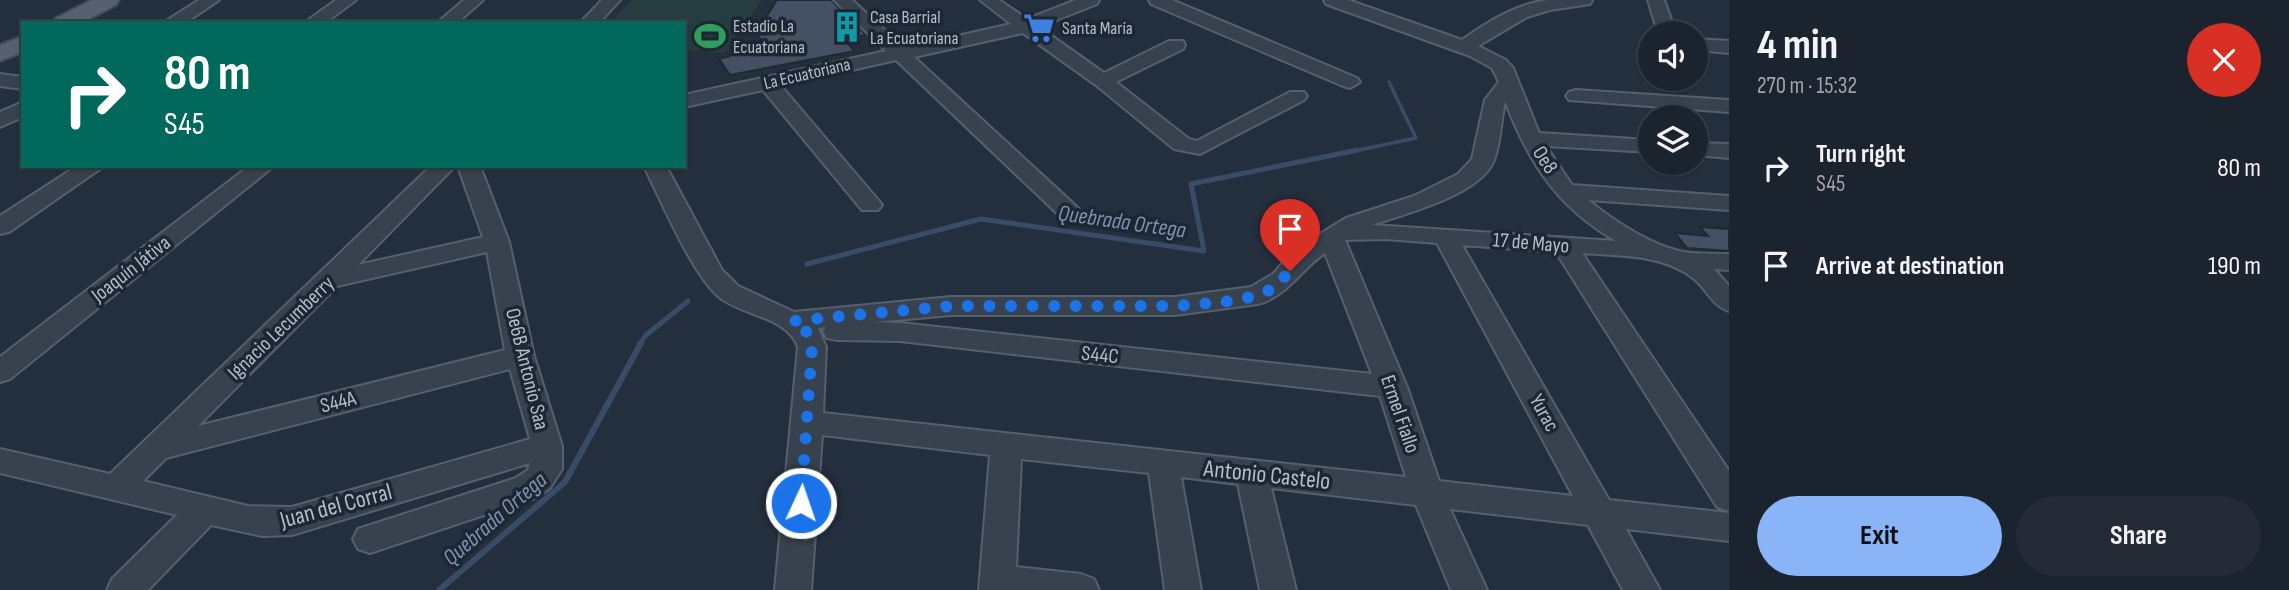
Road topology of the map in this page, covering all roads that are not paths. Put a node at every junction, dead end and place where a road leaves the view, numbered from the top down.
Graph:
1 (108, 0) edge
2 (211, 0) edge
3 (348, 0) edge
4 (475, 0) edge
5 (612, 0) edge
6 (842, 0) edge
7 (988, 0) edge
8 (1068, 0) edge
9 (1091, 0) edge
10 (1157, 0) edge
11 (1332, 0) edge
12 (1584, 0) edge
13 (1656, 0) edge
14 (68, 21) edge
15 (175, 21) edge
16 (316, 21) edge
17 (449, 21) edge
18 (591, 21) edge
19 (1663, 21) edge
20 (1020, 24) junction
21 (1407, 27) joint
22 (21, 44) edge
23 (1176, 45) dead end
24 (1461, 46) junction
25 (1708, 46) edge
26 (1729, 47) edge
27 (896, 51) junction
28 (0, 54) edge
29 (0, 80) edge
30 (1103, 81) junction
31 (1350, 82) dead end
32 (1508, 82) junction
33 (21, 83) edge
34 (768, 83) junction
35 (0, 89) edge
36 (21, 92) edge
37 (686, 93) edge
38 (1297, 96) dead end
39 (1576, 96) dead end
40 (686, 101) edge
41 (1729, 106) edge
42 (21, 109) edge
43 (0, 121) edge
44 (1531, 139) junction
45 (1638, 145) edge
46 (1708, 150) edge
47 (1729, 151) edge
48 (90, 168) edge
49 (260, 168) edge
50 (442, 168) edge
51 (470, 168) edge
52 (656, 168) edge
53 (1565, 191) junction
54 (1729, 202) edge
55 (870, 205) dead end
56 (1070, 213) dead end
57 (0, 227) edge
58 (1445, 236) junction
59 (1332, 239) junction
60 (497, 242) junction
61 (1565, 246) junction
62 (1666, 255) junction
63 (1729, 262) edge
64 (332, 279) junction
65 (1729, 302) edge
66 (799, 326) junction
67 (520, 356) junction
68 (0, 372) edge
69 (1392, 387) junction
70 (806, 422) junction
71 (1006, 445) junction
72 (547, 446) junction
73 (156, 449) junction
74 (0, 461) edge
75 (1163, 463) junction
76 (1252, 473) junction
77 (116, 488) junction
78 (1427, 493) junction
79 (1729, 498) edge
80 (205, 509) junction
81 (1599, 512) junction
82 (1729, 527) edge
83 (370, 539) dead end
84 (997, 585) edge
85 (125, 590) edge
86 (793, 590) edge
87 (1081, 590) edge
88 (1183, 590) edge
89 (1278, 590) edge
90 (1469, 590) edge
91 (1642, 590) edge

1 - 14 main road
2 - 15 street
3 - 16 street
4 - 17 street
5 - 18 street
6 - 27 street
7 - 20 street
8 - 20 street
9 - 20 street, La Ecuatoriana
10 - 31 street
11 - 21 street
12 - 24 street
13 - 19 street
20 - 27 street, La Ecuatoriana
20 - 30 street
21 - 24 street, Oe8
22 - 28 main road
23 - 30 street
24 - 32 street, Oe8
25 - 26 street
27 - 34 street, La Ecuatoriana
27 - 37 street
27 - 56 street
29 - 33 street
30 - 38 street
32 - 44 street, Oe8
32 - 59 street
34 - 40 street, La Ecuatoriana
34 - 55 street
35 - 36 street
39 - 41 street
42 - 43 street
44 - 45 street
44 - 53 street, Oe8
46 - 47 street
48 - 57 street
49 - 68 street, Joaquín Játiva
50 - 64 street, Ignacio Lecumberry
51 - 60 street, Oe6B Antonio Saa
52 - 66 street
53 - 54 street
53 - 62 street, Oe8
58 - 59 street, 17 de Mayo
58 - 61 street, 17 de Mayo
58 - 81 street, Yurac
59 - 66 street
59 - 69 street, Ermel Fiallo
60 - 64 street
60 - 67 street, Oe6B Antonio Saa
61 - 62 street, 17 de Mayo
61 - 79 street
62 - 63 street, 17 de Mayo
62 - 65 street, Oe8
64 - 73 street, Ignacio Lecumberry
66 - 69 street, S44C
66 - 70 street
67 - 72 street, Oe6B Antonio Saa
67 - 73 street, S44A
69 - 78 street, Ermel Fiallo
70 - 71 street, Antonio Castelo
70 - 86 street
71 - 75 street, Antonio Castelo
71 - 84 street
72 - 80 street, Juan del Corral
72 - 83 street, Oe6B Antonio Saa
73 - 77 street, Ignacio Lecumberry
74 - 77 street, Juan del Corral
75 - 76 street, Antonio Castelo
75 - 88 street
76 - 78 street, Antonio Castelo
76 - 89 street
77 - 80 street, Juan del Corral
78 - 81 street, Antonio Castelo
78 - 90 street, Ermel Fiallo
80 - 85 street
81 - 82 street, Antonio Castelo
81 - 91 street, Yurac
84 - 87 street

